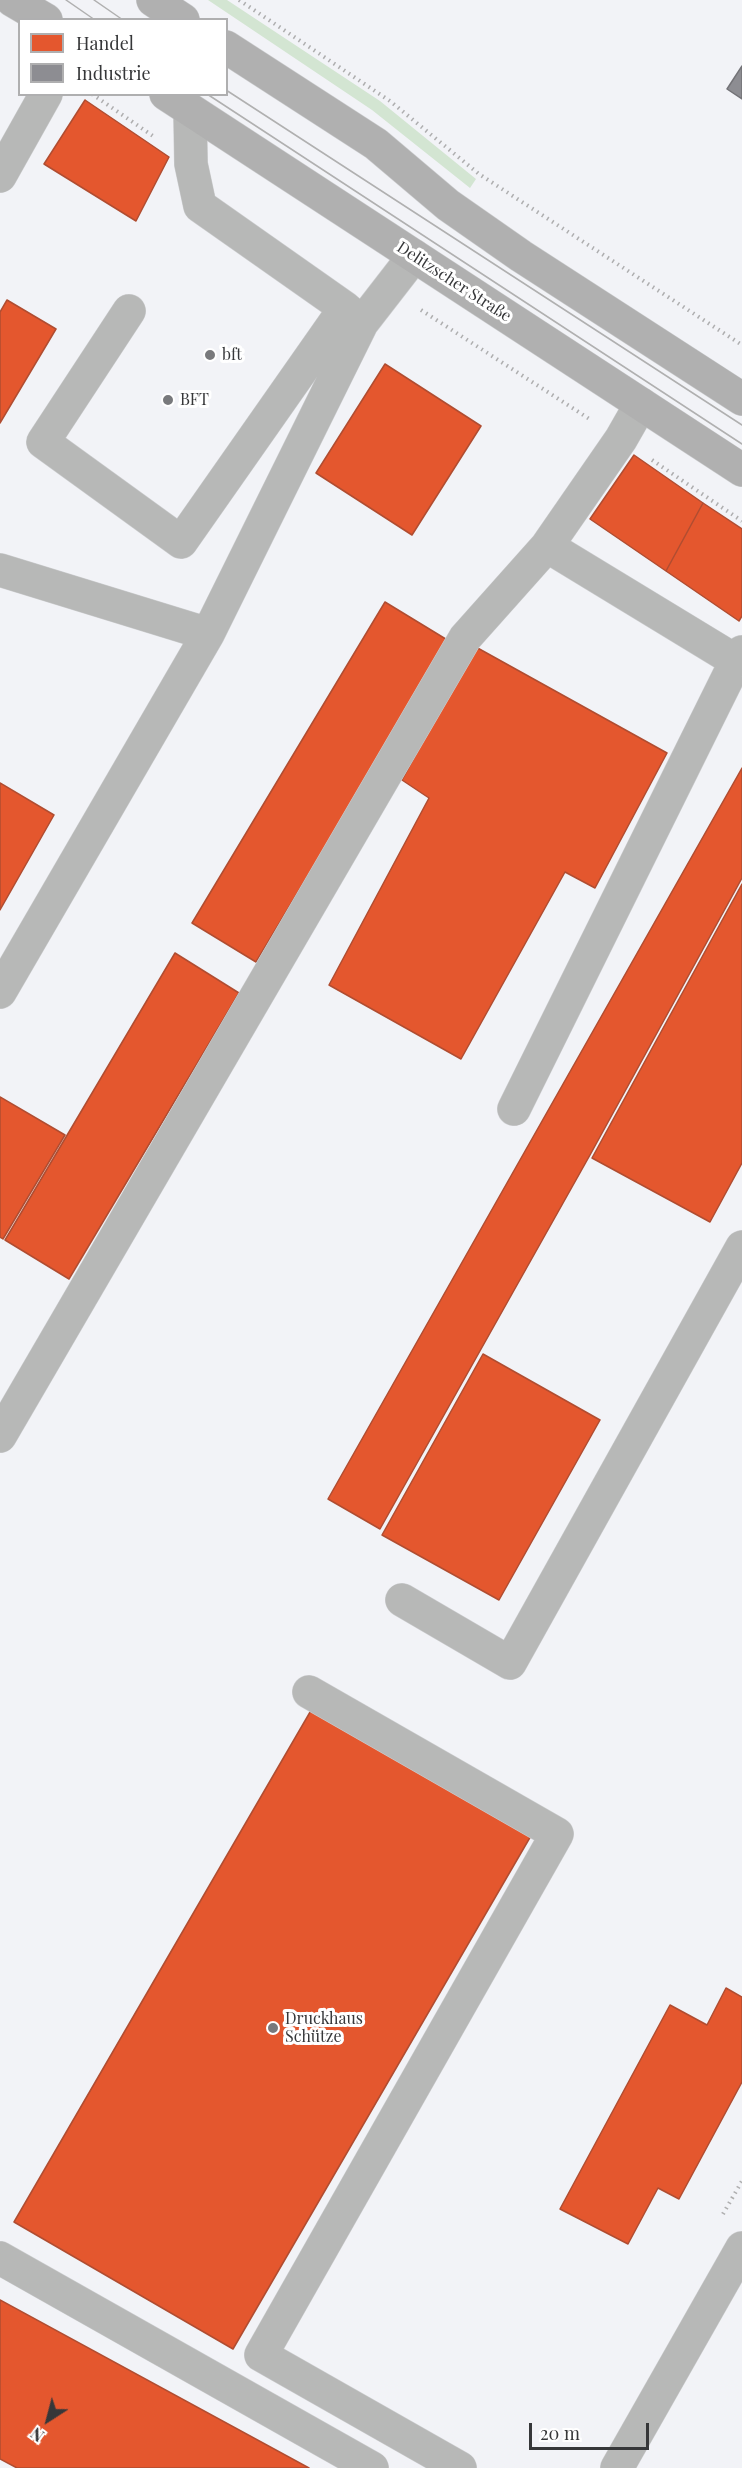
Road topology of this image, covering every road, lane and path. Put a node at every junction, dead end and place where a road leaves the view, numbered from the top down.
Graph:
1 (12, 0) edge
2 (153, 0) edge
3 (239, 0) edge
4 (43, 18) edge
5 (180, 18) edge
6 (228, 48) edge
7 (45, 96) edge
8 (178, 102) edge
9 (0, 176) edge
10 (414, 256) junction
11 (129, 311) dead end
12 (354, 316) junction
13 (742, 345) edge
14 (742, 399) edge
15 (641, 404) junction
16 (742, 470) edge
17 (547, 546) junction
18 (0, 570) edge
19 (208, 634) junction
20 (739, 656) edge
21 (0, 992) edge
22 (514, 1109) dead end
23 (742, 1247) edge
24 (0, 1436) edge
25 (402, 1600) dead end
26 (309, 1692) dead end
27 (742, 2248) edge
28 (0, 2258) edge
29 (372, 2468) edge
30 (460, 2468) edge
31 (616, 2468) edge

1 - 4 main road
2 - 5 main road
3 - 13 path
6 - 14 main road
7 - 9 street
8 - 10 main road, Delitzscher Straße
8 - 12 street
10 - 12 street
10 - 15 main road, Delitzscher Straße
11 - 12 street
12 - 19 street
15 - 16 main road, Delitzscher Straße
15 - 17 street
17 - 20 street
17 - 24 street
18 - 19 street
19 - 21 street
20 - 22 street
23 - 25 street
26 - 30 street
27 - 31 street
28 - 29 street

